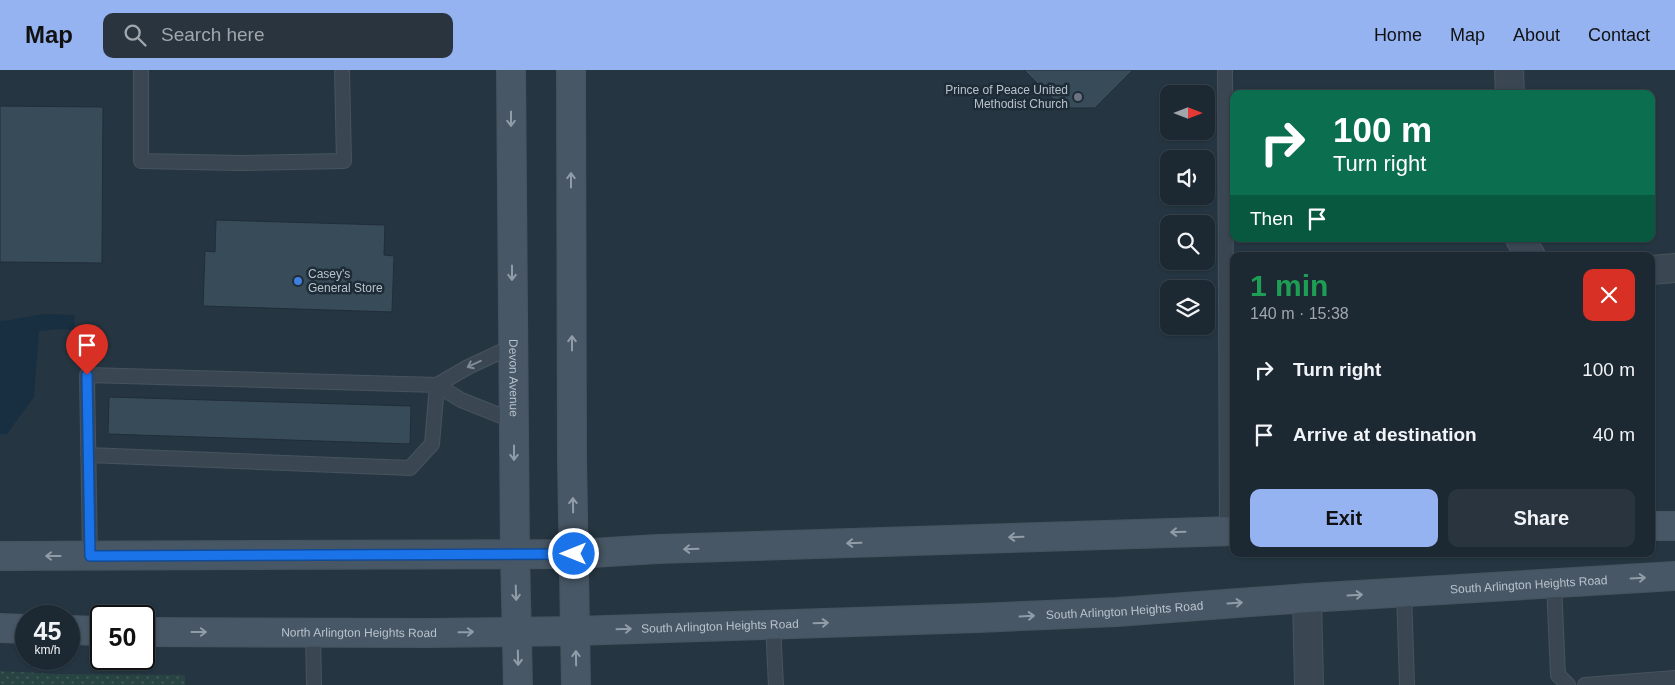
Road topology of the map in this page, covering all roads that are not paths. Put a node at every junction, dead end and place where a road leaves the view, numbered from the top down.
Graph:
1 (141, 70) edge
2 (342, 70) edge
3 (511, 70) edge
4 (571, 70) edge
5 (1225, 70) edge
6 (1509, 70) edge
7 (1510, 90) edge
8 (1675, 268) edge
9 (1655, 270) edge
10 (512, 346) junction
11 (437, 385) junction
12 (514, 421) junction
13 (88, 454) junction
14 (1655, 526) edge
15 (1675, 526) edge
16 (1230, 531) edge
17 (515, 554) junction
18 (574, 554) junction
19 (0, 556) edge
20 (90, 556) junction
21 (1675, 576) edge
22 (1554, 582) junction
23 (1404, 592) junction
24 (1307, 598) junction
25 (773, 625) junction
26 (0, 628) edge
27 (15, 629) edge
28 (575, 631) junction
29 (155, 632) edge
30 (313, 632) junction
31 (518, 632) junction
32 (1666, 681) edge
33 (314, 685) edge
34 (518, 685) edge
35 (576, 685) edge
36 (776, 685) edge
37 (1309, 685) edge
38 (1407, 685) edge
39 (1568, 685) edge
40 (1585, 685) edge

1 - 2 lane
3 -> 10 main road, Devon Avenue
18 -> 4 main road
5 - 16 lane
6 - 7 street
8 - 9 street
10 -> 11 lane
10 - 12 main road, Devon Avenue
11 - 12 lane
11 - 13 lane
11 - 13 lane
12 -> 17 main road, Devon Avenue
13 - 20 lane
14 - 15 main road
16 -> 18 main road
17 - 18 main road
17 - 20 main road
17 -> 31 main road, Devon Avenue
18 - 28 main road
20 -> 19 main road
22 -> 21 main road, South Arlington Heights Road
22 - 23 main road, South Arlington Heights Road
22 - 39 lane
24 -> 23 main road, South Arlington Heights Road
23 - 38 lane
25 -> 24 main road, South Arlington Heights Road
24 - 37 street
28 -> 25 main road, South Arlington Heights Road
25 - 36 lane
26 - 27 main road
28 - 31 main road, North Arlington Heights Road
35 -> 28 main road
29 -> 30 main road, North Arlington Heights Road
30 -> 31 main road, North Arlington Heights Road
30 - 33 lane
31 -> 34 main road, Devon Avenue
32 - 40 lane

